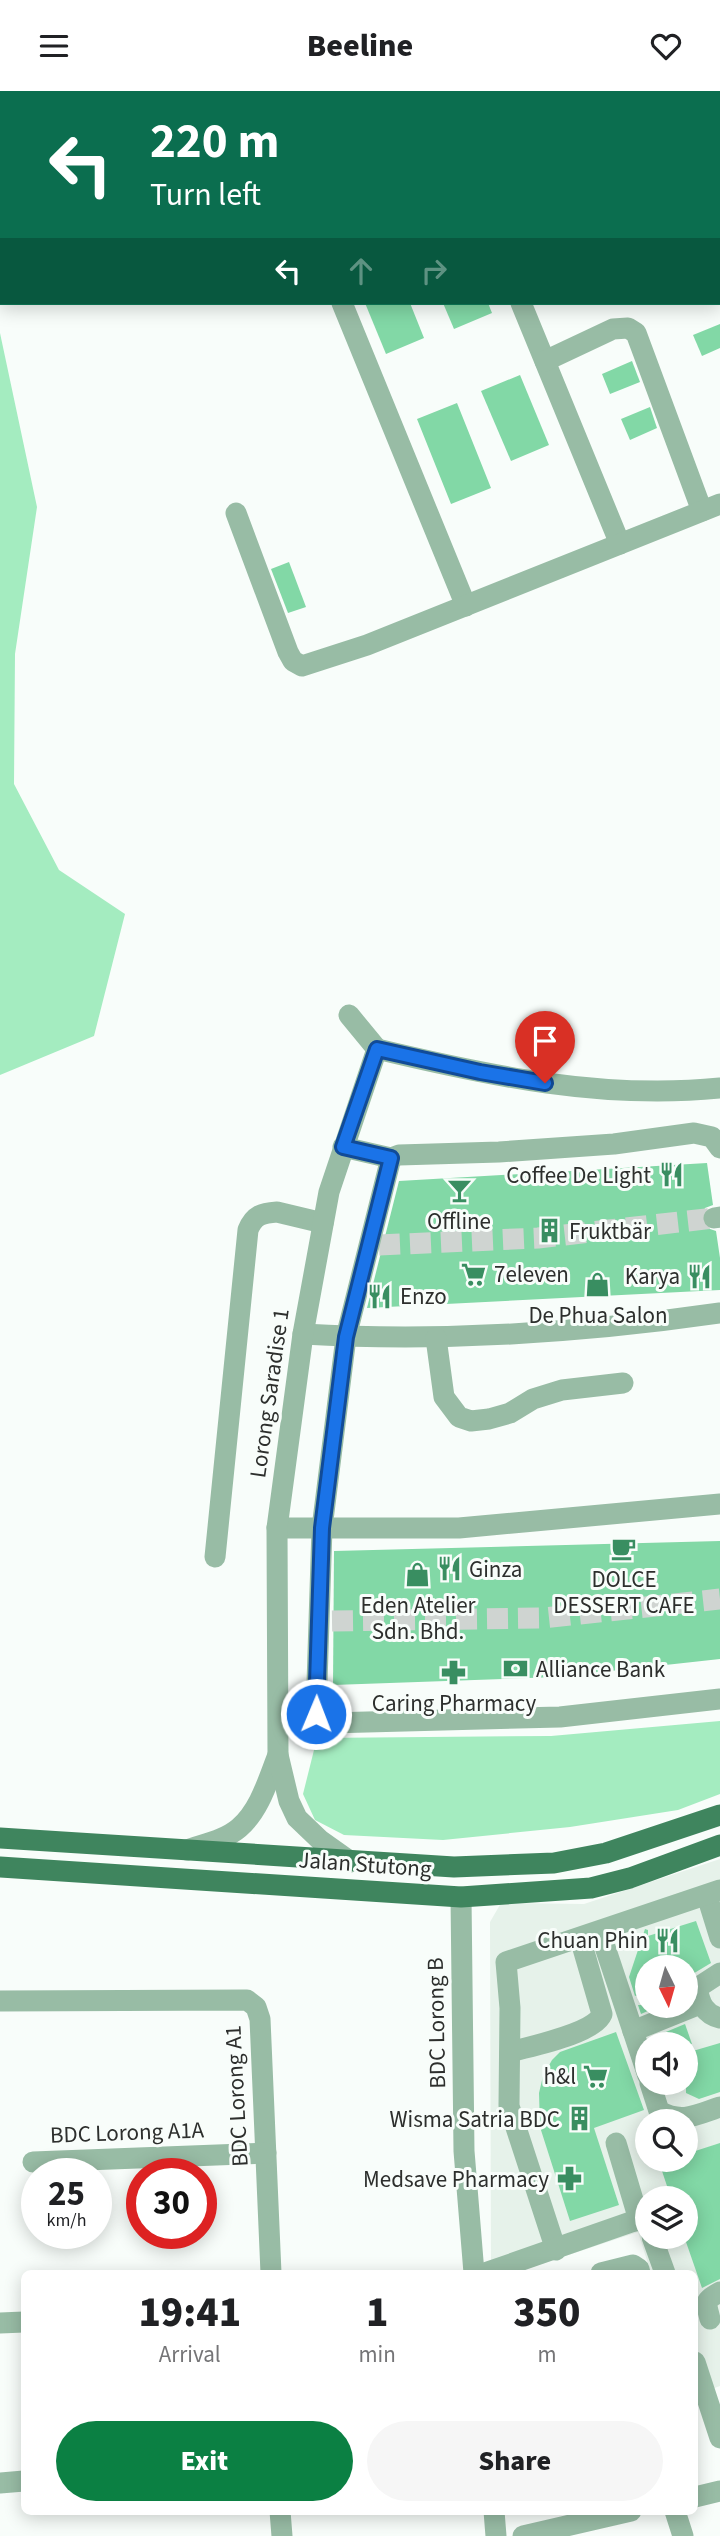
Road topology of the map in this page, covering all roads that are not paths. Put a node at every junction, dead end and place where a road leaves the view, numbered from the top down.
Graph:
1 (343, 305) edge
2 (522, 305) edge
3 (545, 361) junction
4 (711, 508) edge
5 (236, 513) dead end
6 (620, 544) junction
7 (466, 605) junction
8 (349, 1015) dead end
9 (377, 1049) junction
10 (720, 1088) edge
11 (343, 1147) junction
12 (720, 1149) edge
13 (391, 1158) junction
14 (323, 1223) junction
15 (720, 1313) edge
16 (303, 1334) junction
17 (346, 1337) junction
18 (436, 1338) junction
19 (623, 1383) dead end
20 (720, 1504) edge
21 (277, 1528) junction
22 (322, 1528) junction
23 (215, 1557) dead end
24 (720, 1699) edge
25 (278, 1755) junction
26 (720, 1815) edge
27 (0, 1838) edge
28 (720, 1845) edge
29 (187, 1850) junction
30 (351, 1862) junction
31 (0, 1867) edge
32 (454, 1867) junction
33 (714, 1893) edge
34 (461, 1897) junction
35 (590, 1935) junction
36 (720, 1938) edge
37 (720, 1973) edge
38 (0, 2001) edge
39 (700, 2004) junction
40 (720, 2018) edge
41 (633, 2032) junction
42 (635, 2038) edge
43 (510, 2052) junction
44 (654, 2095) edge
45 (718, 2112) edge
46 (617, 2144) dead end
47 (266, 2153) junction
48 (112, 2159) edge
49 (635, 2196) edge
50 (635, 2230) edge
51 (655, 2249) edge
52 (556, 2250) junction
53 (271, 2270) edge
54 (474, 2270) edge
55 (494, 2270) edge
56 (613, 2270) edge
57 (639, 2270) edge
58 (663, 2270) edge
59 (720, 2292) edge
60 (710, 2319) dead end
61 (21, 2322) edge
62 (0, 2323) edge
63 (705, 2372) edge
64 (720, 2438) edge
65 (21, 2481) edge
66 (0, 2483) edge
67 (720, 2491) edge
68 (698, 2496) edge
69 (280, 2515) edge
70 (494, 2515) edge
71 (614, 2515) edge
72 (676, 2515) edge
73 (282, 2536) edge
74 (496, 2536) edge
75 (523, 2536) edge
76 (683, 2536) edge

1 - 7 street
2 - 3 street
3 - 4 street
3 - 6 street
4 - 6 street
5 - 7 street
6 - 7 street
8 - 9 street
9 - 10 street
9 - 11 street, Lorong Saradise 1
11 - 13 street
11 - 14 street, Lorong Saradise 1
12 - 13 street
13 - 17 street
14 - 16 street, Lorong Saradise 1
14 - 23 street
15 - 18 street
16 - 17 street
16 - 21 street, Lorong Saradise 1
17 - 18 street
17 - 22 street
18 - 19 street
20 - 22 street
21 - 22 street
21 - 25 street, Lorong Saradise 1
22 - 24 street
25 - 29 street
25 - 30 street
26 - 32 main road, Jalan Stutong
27 - 29 main road, Jalan Stutong
28 - 34 main road, Jalan Stutong
29 - 30 main road, Jalan Stutong
30 - 32 main road, Jalan Stutong
31 - 34 main road, Jalan Stutong
32 - 34 main road
33 - 35 street
33 - 36 street
34 - 54 street, BDC Lorong B
35 - 41 street
35 - 43 street
35 - 43 street
37 - 39 street
38 - 47 street, BDC Lorong A1
39 - 40 street
39 - 41 street
41 - 42 street
43 - 52 street
44 - 45 street
46 - 49 street
47 - 48 street, BDC Lorong A1A
47 - 53 street, BDC Lorong A1
50 - 52 street
51 - 58 street
52 - 55 street
56 - 57 street
59 - 60 street
61 - 62 street
63 - 64 street
65 - 66 street
67 - 68 street
69 - 73 street
70 - 74 street
71 - 75 street
72 - 76 street

